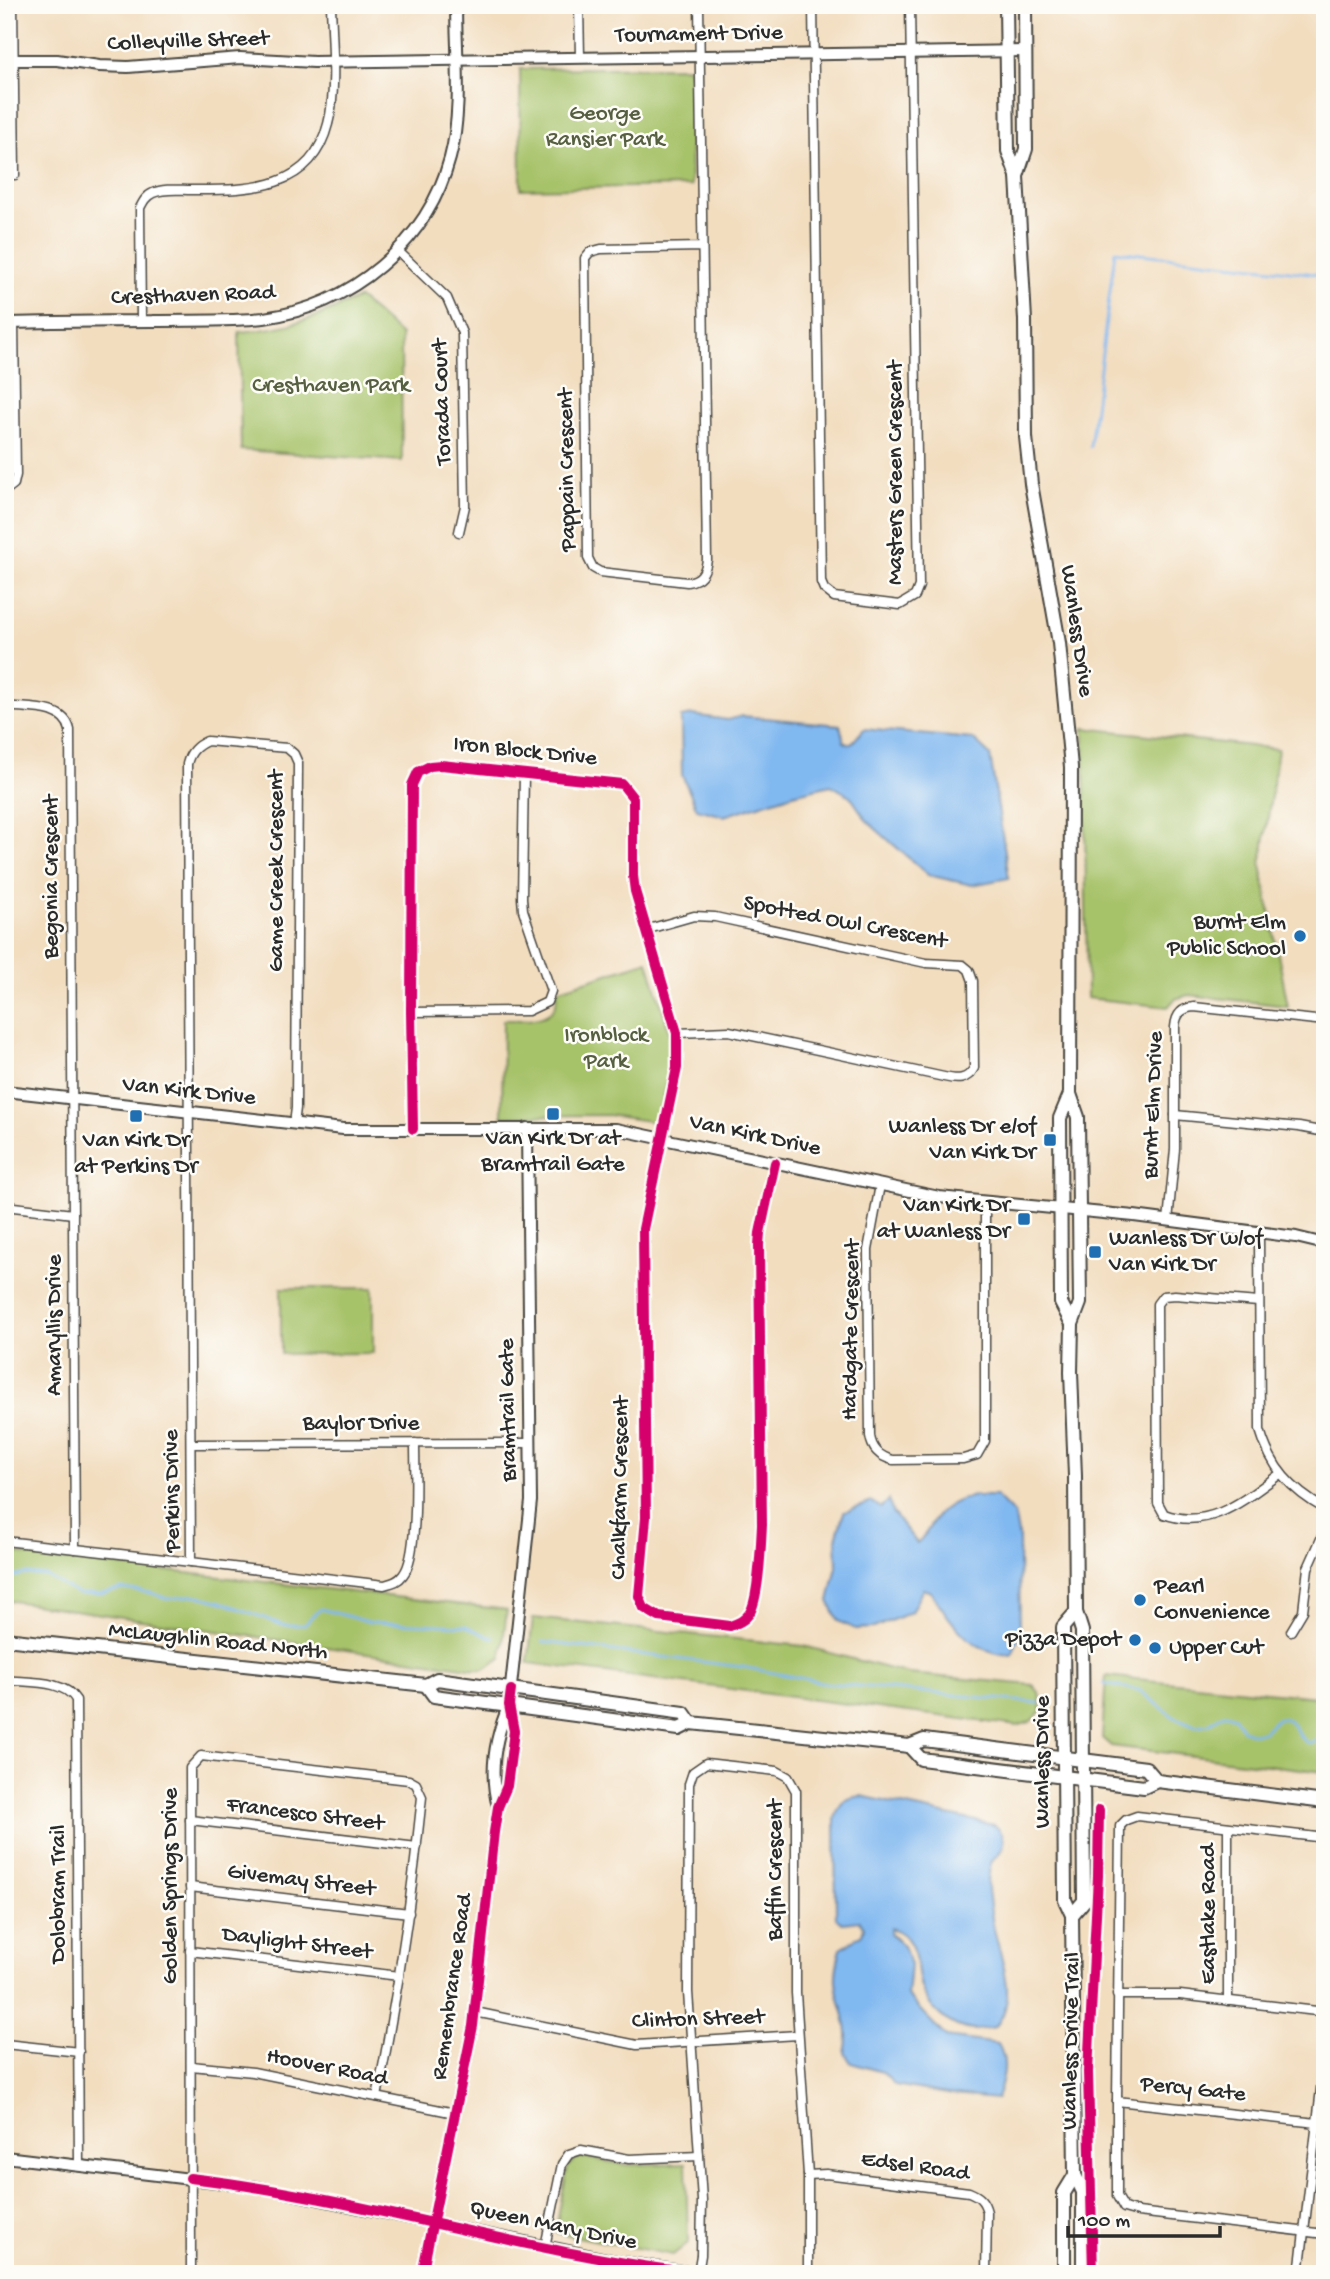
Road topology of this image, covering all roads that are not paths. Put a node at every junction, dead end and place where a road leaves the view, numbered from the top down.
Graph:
1 (13, 5) edge
2 (331, 5) edge
3 (456, 5) edge
4 (579, 5) edge
5 (699, 5) edge
6 (813, 5) edge
7 (910, 5) edge
8 (1006, 5) edge
9 (1025, 5) edge
10 (1006, 51) junction
11 (1025, 51) junction
12 (814, 54) junction
13 (911, 54) junction
14 (699, 56) junction
15 (580, 57) junction
16 (456, 59) junction
17 (10, 60) edge
18 (332, 62) junction
19 (15, 175) dead end
20 (1017, 176) junction
21 (702, 247) junction
22 (398, 251) junction
23 (141, 321) junction
24 (10, 322) edge
25 (5, 491) edge
26 (459, 532) dead end
27 (5, 706) edge
28 (524, 773) junction
29 (645, 930) junction
30 (411, 1012) junction
31 (1325, 1021) edge
32 (677, 1033) junction
33 (5, 1091) edge
34 (1070, 1094) junction
35 (72, 1100) junction
36 (189, 1113) junction
37 (1175, 1115) junction
38 (294, 1124) junction
39 (527, 1128) junction
40 (413, 1129) junction
41 (1325, 1132) edge
42 (662, 1138) junction
43 (775, 1163) junction
44 (880, 1185) junction
45 (985, 1201) junction
46 (5, 1206) edge
47 (1060, 1208) junction
48 (1079, 1210) junction
49 (73, 1214) junction
50 (1168, 1222) junction
51 (1259, 1233) junction
52 (1325, 1244) edge
53 (1258, 1303) junction
54 (1072, 1324) junction
55 (415, 1443) junction
56 (530, 1443) junction
57 (191, 1444) junction
58 (1280, 1474) junction
59 (1325, 1509) edge
60 (1325, 1531) edge
61 (5, 1541) edge
62 (75, 1549) junction
63 (191, 1562) junction
64 (1076, 1612) junction
65 (1291, 1630) dead end
66 (5, 1639) edge
67 (5, 1680) edge
68 (426, 1685) junction
69 (511, 1690) junction
70 (509, 1705) junction
71 (691, 1723) junction
72 (909, 1746) junction
73 (1065, 1758) junction
74 (1084, 1760) junction
75 (1065, 1777) junction
76 (1084, 1780) junction
77 (1157, 1781) junction
78 (1325, 1802) edge
79 (190, 1820) junction
80 (1228, 1826) junction
81 (1325, 1838) edge
82 (417, 1847) junction
83 (190, 1887) junction
84 (408, 1913) junction
85 (1072, 1915) junction
86 (190, 1951) junction
87 (399, 1976) junction
88 (1117, 1995) junction
89 (1228, 2001) junction
90 (475, 2012) junction
91 (1325, 2012) edge
92 (798, 2035) junction
93 (691, 2042) junction
94 (5, 2044) edge
95 (79, 2052) junction
96 (1325, 2055) edge
97 (191, 2066) junction
98 (377, 2097) junction
99 (1116, 2101) junction
100 (455, 2113) junction
101 (1317, 2123) junction
102 (699, 2156) junction
103 (5, 2157) edge
104 (79, 2166) junction
105 (808, 2175) junction
106 (1075, 2175) junction
107 (190, 2178) junction
108 (433, 2223) junction
109 (1304, 2231) junction
110 (1325, 2234) edge
111 (545, 2246) junction
112 (191, 2274) edge
113 (422, 2274) edge
114 (700, 2274) edge
115 (808, 2274) edge
116 (986, 2274) edge
117 (1064, 2274) edge
118 (1083, 2274) edge
119 (1300, 2274) edge

1 - 17 street
2 - 18 street
3 - 16 street, Cresthaven Road
4 - 15 street
5 - 14 street
6 - 12 street
7 - 13 street
8 - 10 main road, Wanless Drive
9 - 11 main road, Wanless Drive
10 - 11 street, Tournament Drive
10 - 13 street, Tournament Drive
10 - 20 main road, Wanless Drive
11 - 20 main road, Wanless Drive
12 - 13 street, Tournament Drive
12 - 13 street, Masters Green Crescent
12 - 14 street, Tournament Drive
14 - 15 street, Tournament Drive
14 - 21 street
15 - 16 street, Tournament Drive
16 - 18 street, Colleyville Street
16 - 22 street, Cresthaven Road
17 - 18 street, Colleyville Street
17 - 19 street
18 - 23 street
20 - 34 main road, Wanless Drive
21 - 21 street, Pappain Crescent
22 - 23 street, Cresthaven Road
22 - 26 street, Torada Court
23 - 24 street, Cresthaven Road
24 - 25 street
27 - 35 street, Begonia Crescent
28 - 29 street, Iron Block Drive
28 - 30 street, Iron Block Drive
28 - 30 street
29 - 32 street, Iron Block Drive
29 - 32 street, Spotted Owl Crescent
30 - 40 street, Iron Block Drive
31 - 37 street, Burnt Elm Drive
32 - 42 street, Iron Block Drive
33 - 35 street, Van Kirk Drive
34 - 47 main road, Wanless Drive
34 - 48 main road, Wanless Drive
35 - 36 street, Van Kirk Drive
35 - 49 street, Amaryllis Drive
36 - 38 street, Van Kirk Drive
36 - 38 street, Game Creek Crescent
36 - 57 street, Perkins Drive
37 - 41 street
37 - 50 street, Burnt Elm Drive
38 - 40 street, Van Kirk Drive
39 - 40 street, Van Kirk Drive
39 - 42 street, Van Kirk Drive
39 - 56 street, Bramtrail Gate
42 - 43 street, Van Kirk Drive
42 - 43 street, Chalkfarm Crescent
43 - 44 street, Van Kirk Drive
44 - 45 street, Van Kirk Drive
44 - 45 street, Hardgate Crescent
45 - 47 street, Van Kirk Drive
46 - 49 street
47 - 48 street, Van Kirk Drive
47 - 54 main road, Wanless Drive
48 - 50 street, Van Kirk Drive
48 - 54 main road, Wanless Drive
49 - 62 street, Amaryllis Drive
50 - 51 street, Van Kirk Drive
51 - 52 street, Van Kirk Drive
51 - 53 street
53 - 58 street
53 - 58 street
54 - 64 main road, Wanless Drive
55 - 56 street, Baylor Drive
55 - 57 street, Baylor Drive
55 - 63 street, Perkins Drive
56 - 69 street, Bramtrail Gate
57 - 63 street, Perkins Drive
58 - 59 street
60 - 65 street
61 - 62 street
62 - 63 street
64 - 73 main road, Wanless Drive
64 - 74 main road, Wanless Drive
66 - 68 main road, McLaughlin Road North
67 - 95 street, Dolobram Trail
68 - 69 main road, McLaughlin Road North
68 - 70 main road, McLaughlin Road North
69 - 70 street, Bramtrail Gate
69 - 71 main road, McLaughlin Road North
70 - 71 main road, McLaughlin Road North
70 - 90 street, Remembrance Road
71 - 72 main road, McLaughlin Road North
72 - 73 main road, McLaughlin Road North
72 - 75 main road, McLaughlin Road North
73 - 74 main road, McLaughlin Road North
73 - 75 main road, Wanless Drive
74 - 76 main road, Wanless Drive
74 - 77 main road, McLaughlin Road North
75 - 76 main road, McLaughlin Road North
75 - 85 main road, Wanless Drive
76 - 77 main road, McLaughlin Road North
76 - 85 main road, Wanless Drive
77 - 78 main road, McLaughlin Road North
79 - 82 street, Francesco Street
79 - 82 street, Golden Springs Drive
79 - 83 street, Golden Springs Drive
80 - 81 street
80 - 88 street, Percy Gate
80 - 89 street, Eastlake Road
82 - 84 street, Golden Springs Drive
83 - 84 street, Givemay Street
83 - 86 street, Golden Springs Drive
84 - 87 street, Golden Springs Drive
85 - 106 main road, Wanless Drive
86 - 87 street, Daylight Street
86 - 97 street, Golden Springs Drive
87 - 98 street, Golden Springs Drive
88 - 89 street
88 - 99 street, Percy Gate
89 - 91 street
90 - 93 street, Clinton Street
90 - 100 street, Remembrance Road
92 - 93 street, Clinton Street
92 - 93 street, Baffin Crescent
92 - 105 street, Baffin Crescent
93 - 102 street, Baffin Crescent
94 - 95 street
95 - 104 street, Dolobram Trail
96 - 101 street
97 - 98 street, Hoover Road
97 - 107 street, Golden Springs Drive
98 - 100 street, Hoover Road
99 - 101 street, Percy Gate
99 - 109 street
100 - 108 street, Remembrance Road
101 - 109 street
102 - 111 street
102 - 114 street, Baffin Crescent
103 - 104 street, Queen Mary Drive
104 - 107 street, Queen Mary Drive
105 - 115 street, Baffin Crescent
105 - 116 street, Edsel Road
106 - 117 main road, Wanless Drive
106 - 118 main road, Wanless Drive
107 - 108 street, Queen Mary Drive
107 - 112 street, Golden Springs Drive
108 - 111 street, Queen Mary Drive
108 - 113 street, Remembrance Road
109 - 110 street
109 - 119 street
111 - 114 street, Queen Mary Drive

